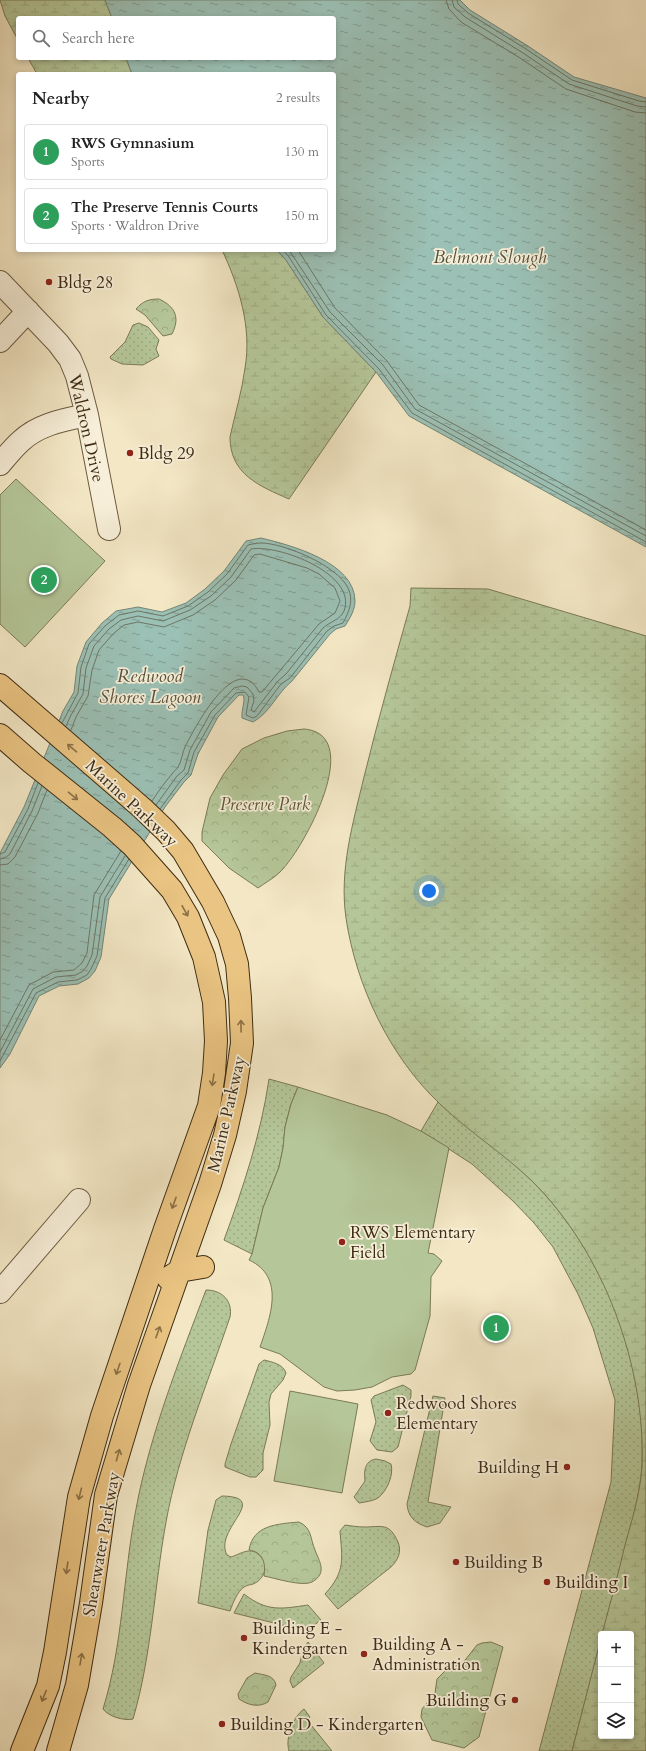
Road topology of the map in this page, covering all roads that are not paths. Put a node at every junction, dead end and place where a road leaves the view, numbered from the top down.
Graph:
1 (0, 282) edge
2 (28, 311) junction
3 (0, 341) edge
4 (87, 415) junction
5 (0, 464) edge
6 (109, 529) dead end
7 (6, 691) edge
8 (0, 735) edge
9 (79, 1200) dead end
10 (190, 1240) junction
11 (179, 1271) junction
12 (0, 1292) edge
13 (135, 1319) junction
14 (22, 1751) edge
15 (58, 1751) edge

1 - 2 street, Waldron Drive
2 - 3 street
2 - 4 street, Waldron Drive
4 - 5 street
4 - 6 street, Waldron Drive
10 -> 7 main road, Marine Parkway
8 -> 13 main road, Marine Parkway
9 - 12 street
10 - 11 main road, Marine Parkway
10 - 11 main road
11 - 13 main road
15 -> 11 main road, Shearwater Parkway
13 -> 14 main road, Shearwater Parkway

